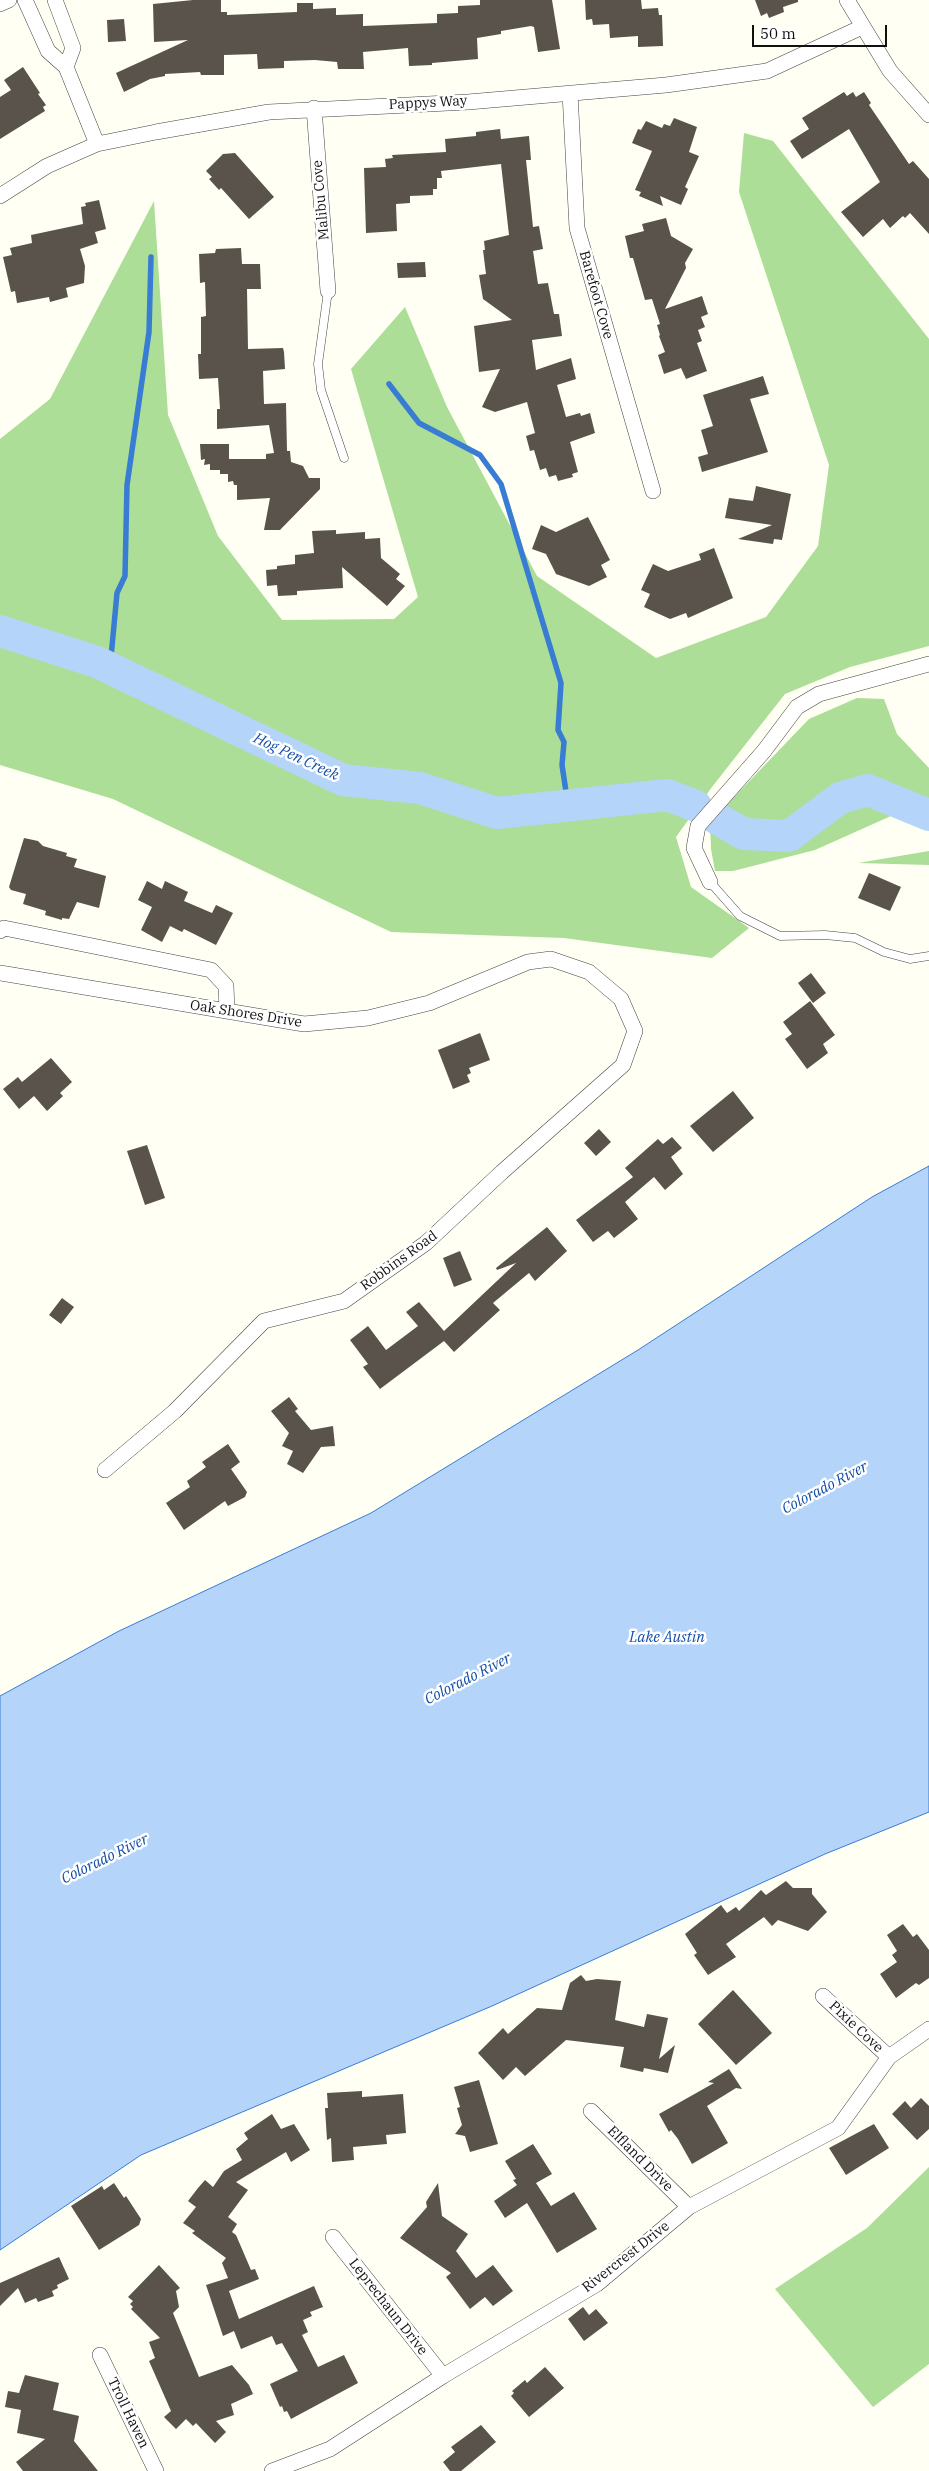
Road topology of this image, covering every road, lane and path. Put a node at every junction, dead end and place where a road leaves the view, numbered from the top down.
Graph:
1 (9, 0) edge
2 (25, 0) edge
3 (55, 0) edge
4 (847, 0) edge
5 (0, 4) edge
6 (862, 27) junction
7 (66, 67) junction
8 (570, 93) junction
9 (314, 108) junction
10 (929, 115) edge
11 (97, 144) junction
12 (0, 196) edge
13 (328, 291) joint
14 (344, 458) dead end
15 (653, 491) dead end
16 (929, 664) edge
17 (710, 882) joint
18 (0, 931) edge
19 (929, 956) edge
20 (0, 973) edge
21 (621, 999) joint
22 (227, 1011) junction
23 (105, 1470) dead end
24 (823, 1996) dead end
25 (929, 2029) edge
26 (888, 2057) junction
27 (591, 2111) dead end
28 (689, 2207) junction
29 (333, 2237) dead end
30 (100, 2355) dead end
31 (443, 2376) junction
32 (156, 2471) edge
33 (272, 2471) edge

1 - 5 street
2 - 7 street
3 - 7 street
4 - 6 street
6 - 8 street, Pappys Way
6 - 10 street
7 - 11 street
8 - 9 street, Pappys Way
8 - 15 street, Barefoot Cove
9 - 11 street, Pappys Way
9 - 13 street, Malibu Cove
11 - 12 street, Pappys Way
13 - 14 lane
16 - 17 street
17 - 19 lane
18 - 22 street
20 - 22 street, Oak Shores Drive
21 - 22 street, Oak Shores Drive
21 - 23 street, Robbins Road
24 - 26 street, Pixie Cove
25 - 26 street, Rivercrest Drive
26 - 28 street, Rivercrest Drive
27 - 28 street, Elfland Drive
28 - 31 street, Rivercrest Drive
29 - 31 street, Leprechaun Drive
30 - 32 street, Troll Haven
31 - 33 street, Rivercrest Drive

